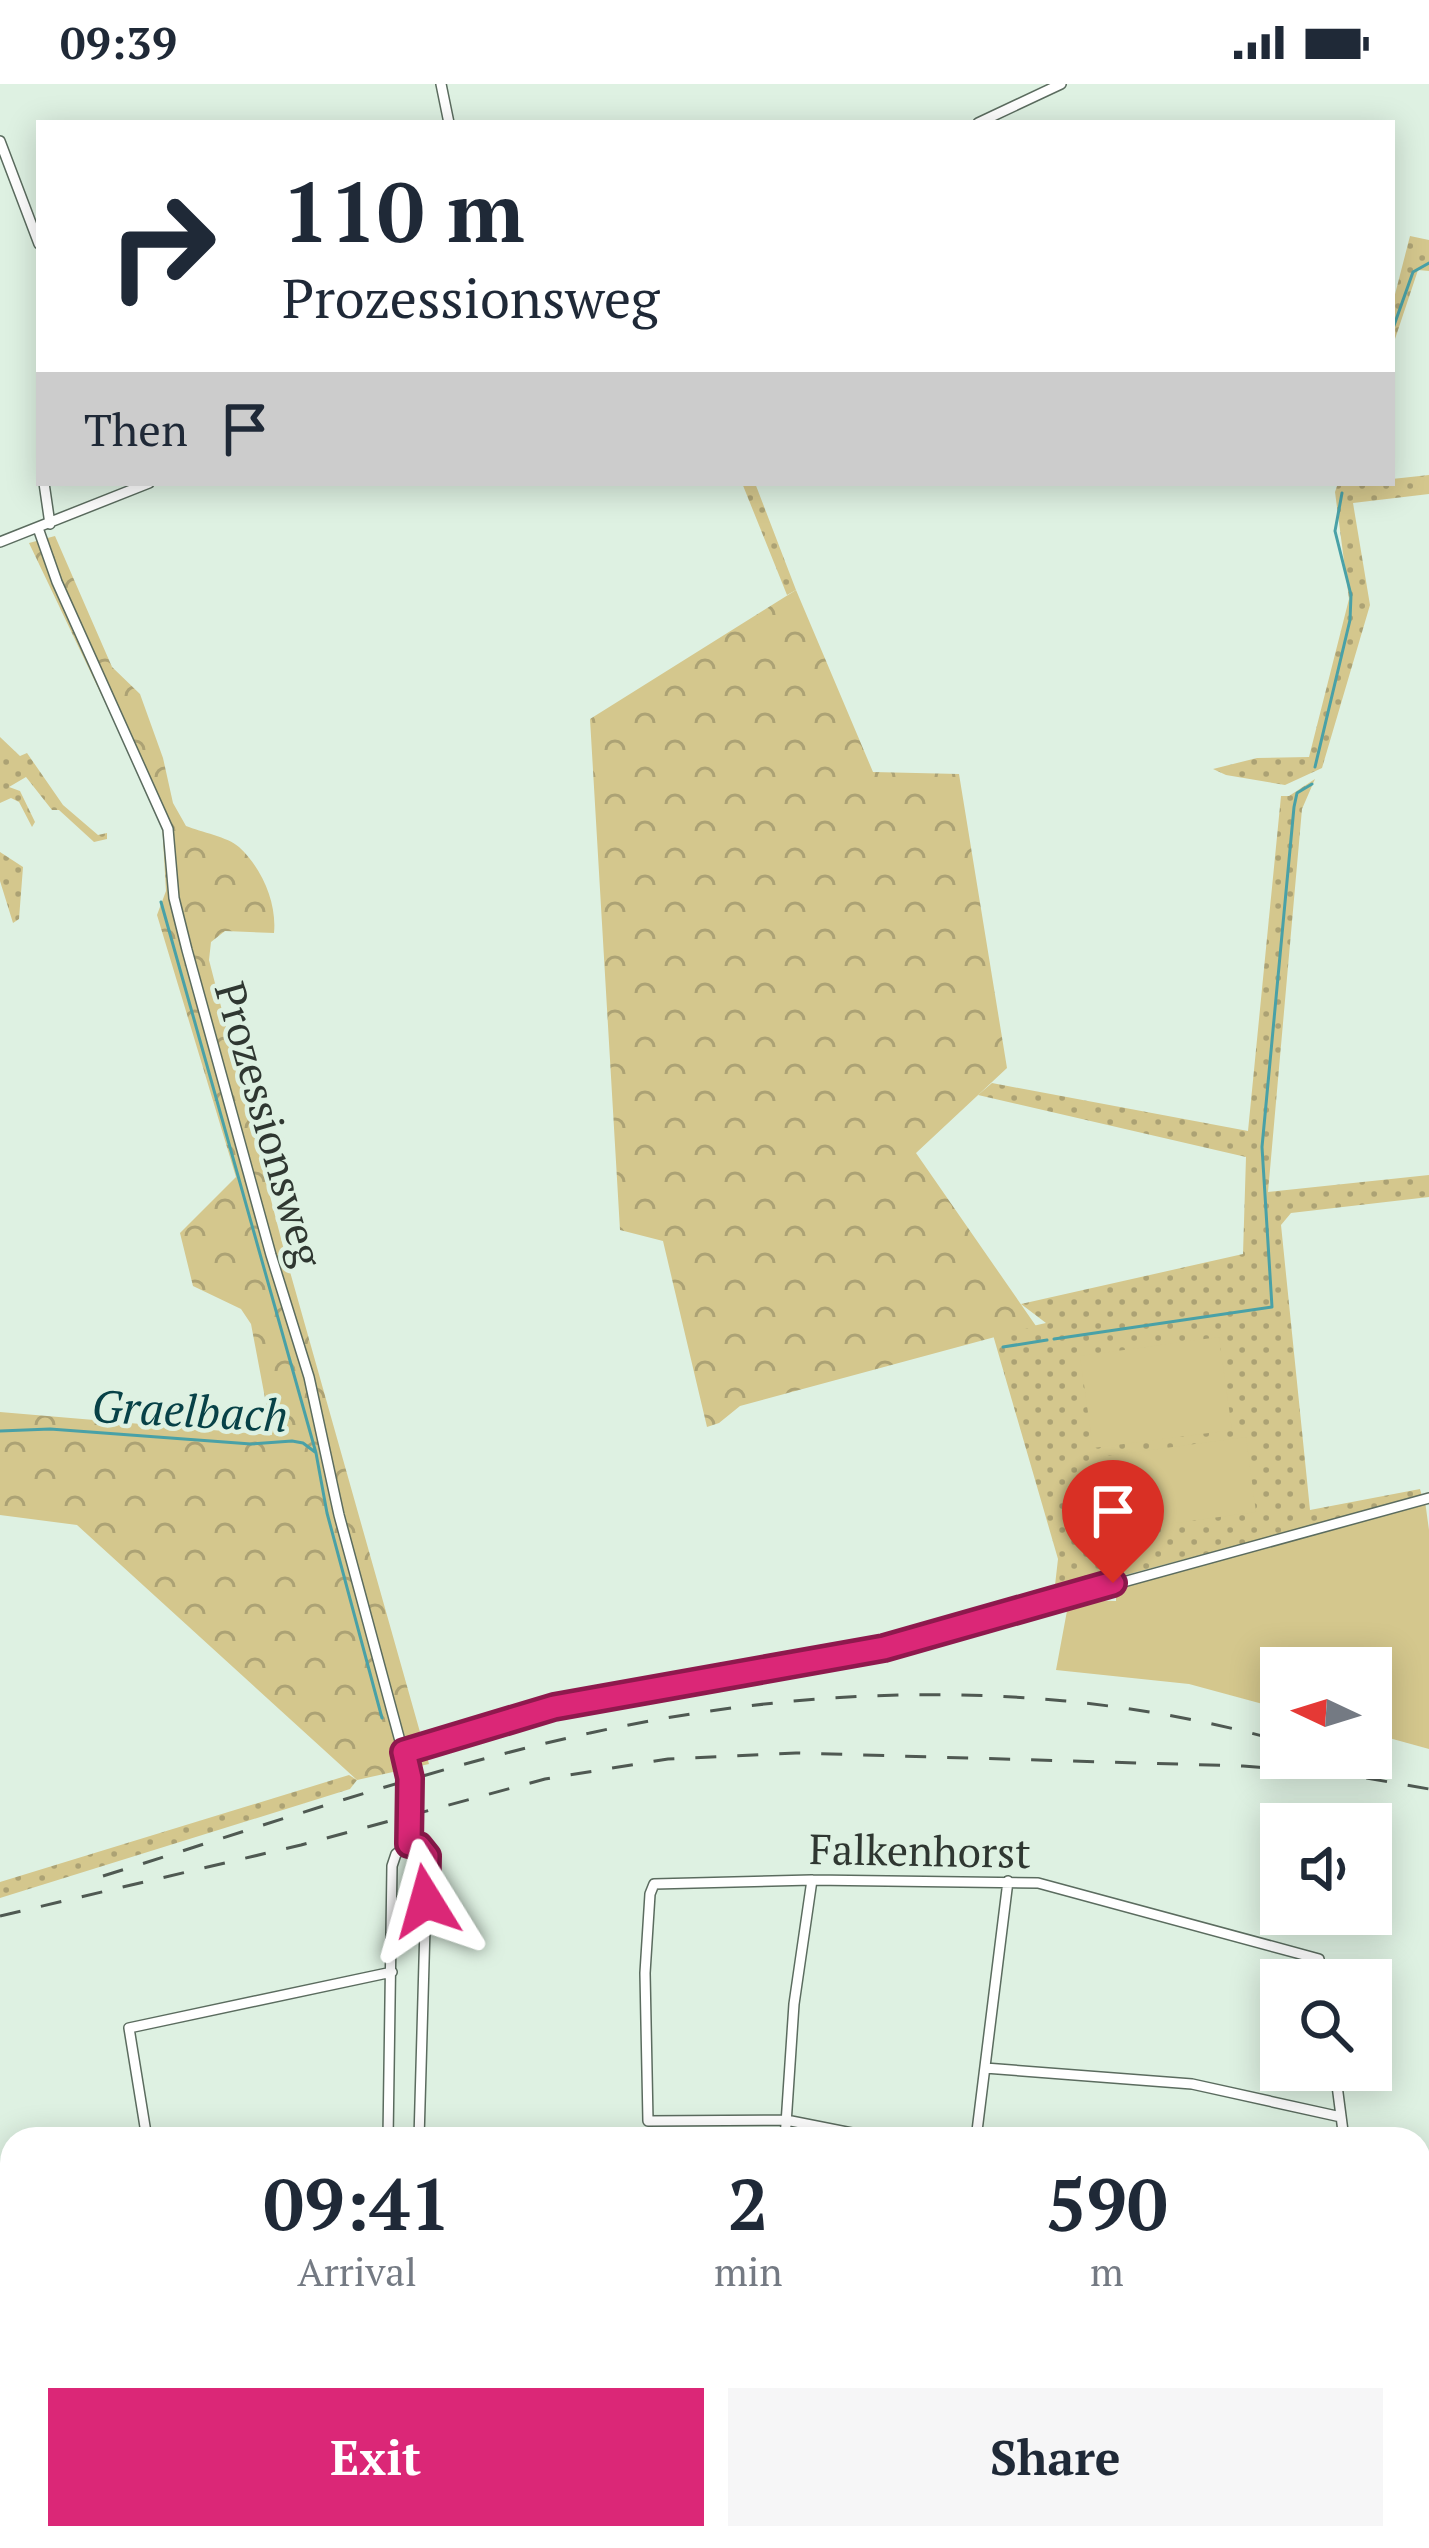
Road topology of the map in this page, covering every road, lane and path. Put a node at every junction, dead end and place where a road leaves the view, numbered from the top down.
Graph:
1 (441, 84) edge
2 (1061, 84) edge
3 (447, 120) edge
4 (984, 120) edge
5 (0, 141) edge
6 (36, 236) edge
7 (44, 486) edge
8 (142, 486) edge
9 (50, 524) junction
10 (38, 529) junction
11 (0, 542) edge
12 (1429, 1498) edge
13 (404, 1752) junction
14 (409, 1844) junction
15 (812, 1880) junction
16 (1008, 1881) junction
17 (1319, 1959) edge
18 (392, 1972) junction
19 (985, 2068) junction
20 (1338, 2091) edge
21 (1341, 2117) junction
22 (786, 2120) junction
23 (145, 2127) edge
24 (388, 2127) edge
25 (419, 2127) edge
26 (786, 2127) edge
27 (821, 2127) edge
28 (978, 2127) edge
29 (1342, 2127) edge

1 - 3 street
2 - 4 street
5 - 6 street
7 - 9 street
8 - 9 street
9 - 10 street
10 - 11 street
10 - 13 street, Prozessionsweg
12 - 13 street
13 - 14 street, Prozessionsweg
14 - 18 street, Prozessionsweg
14 - 25 street, Prozessionsweg
15 - 16 street, Falkenhorst
15 - 22 street
15 - 22 street, Falkenhorst
16 - 17 street, Falkenhorst
16 - 19 street
18 - 23 street
18 - 24 street, Prozessionsweg
19 - 21 street
19 - 28 street
20 - 21 street
21 - 29 street
22 - 26 street
22 - 27 street

